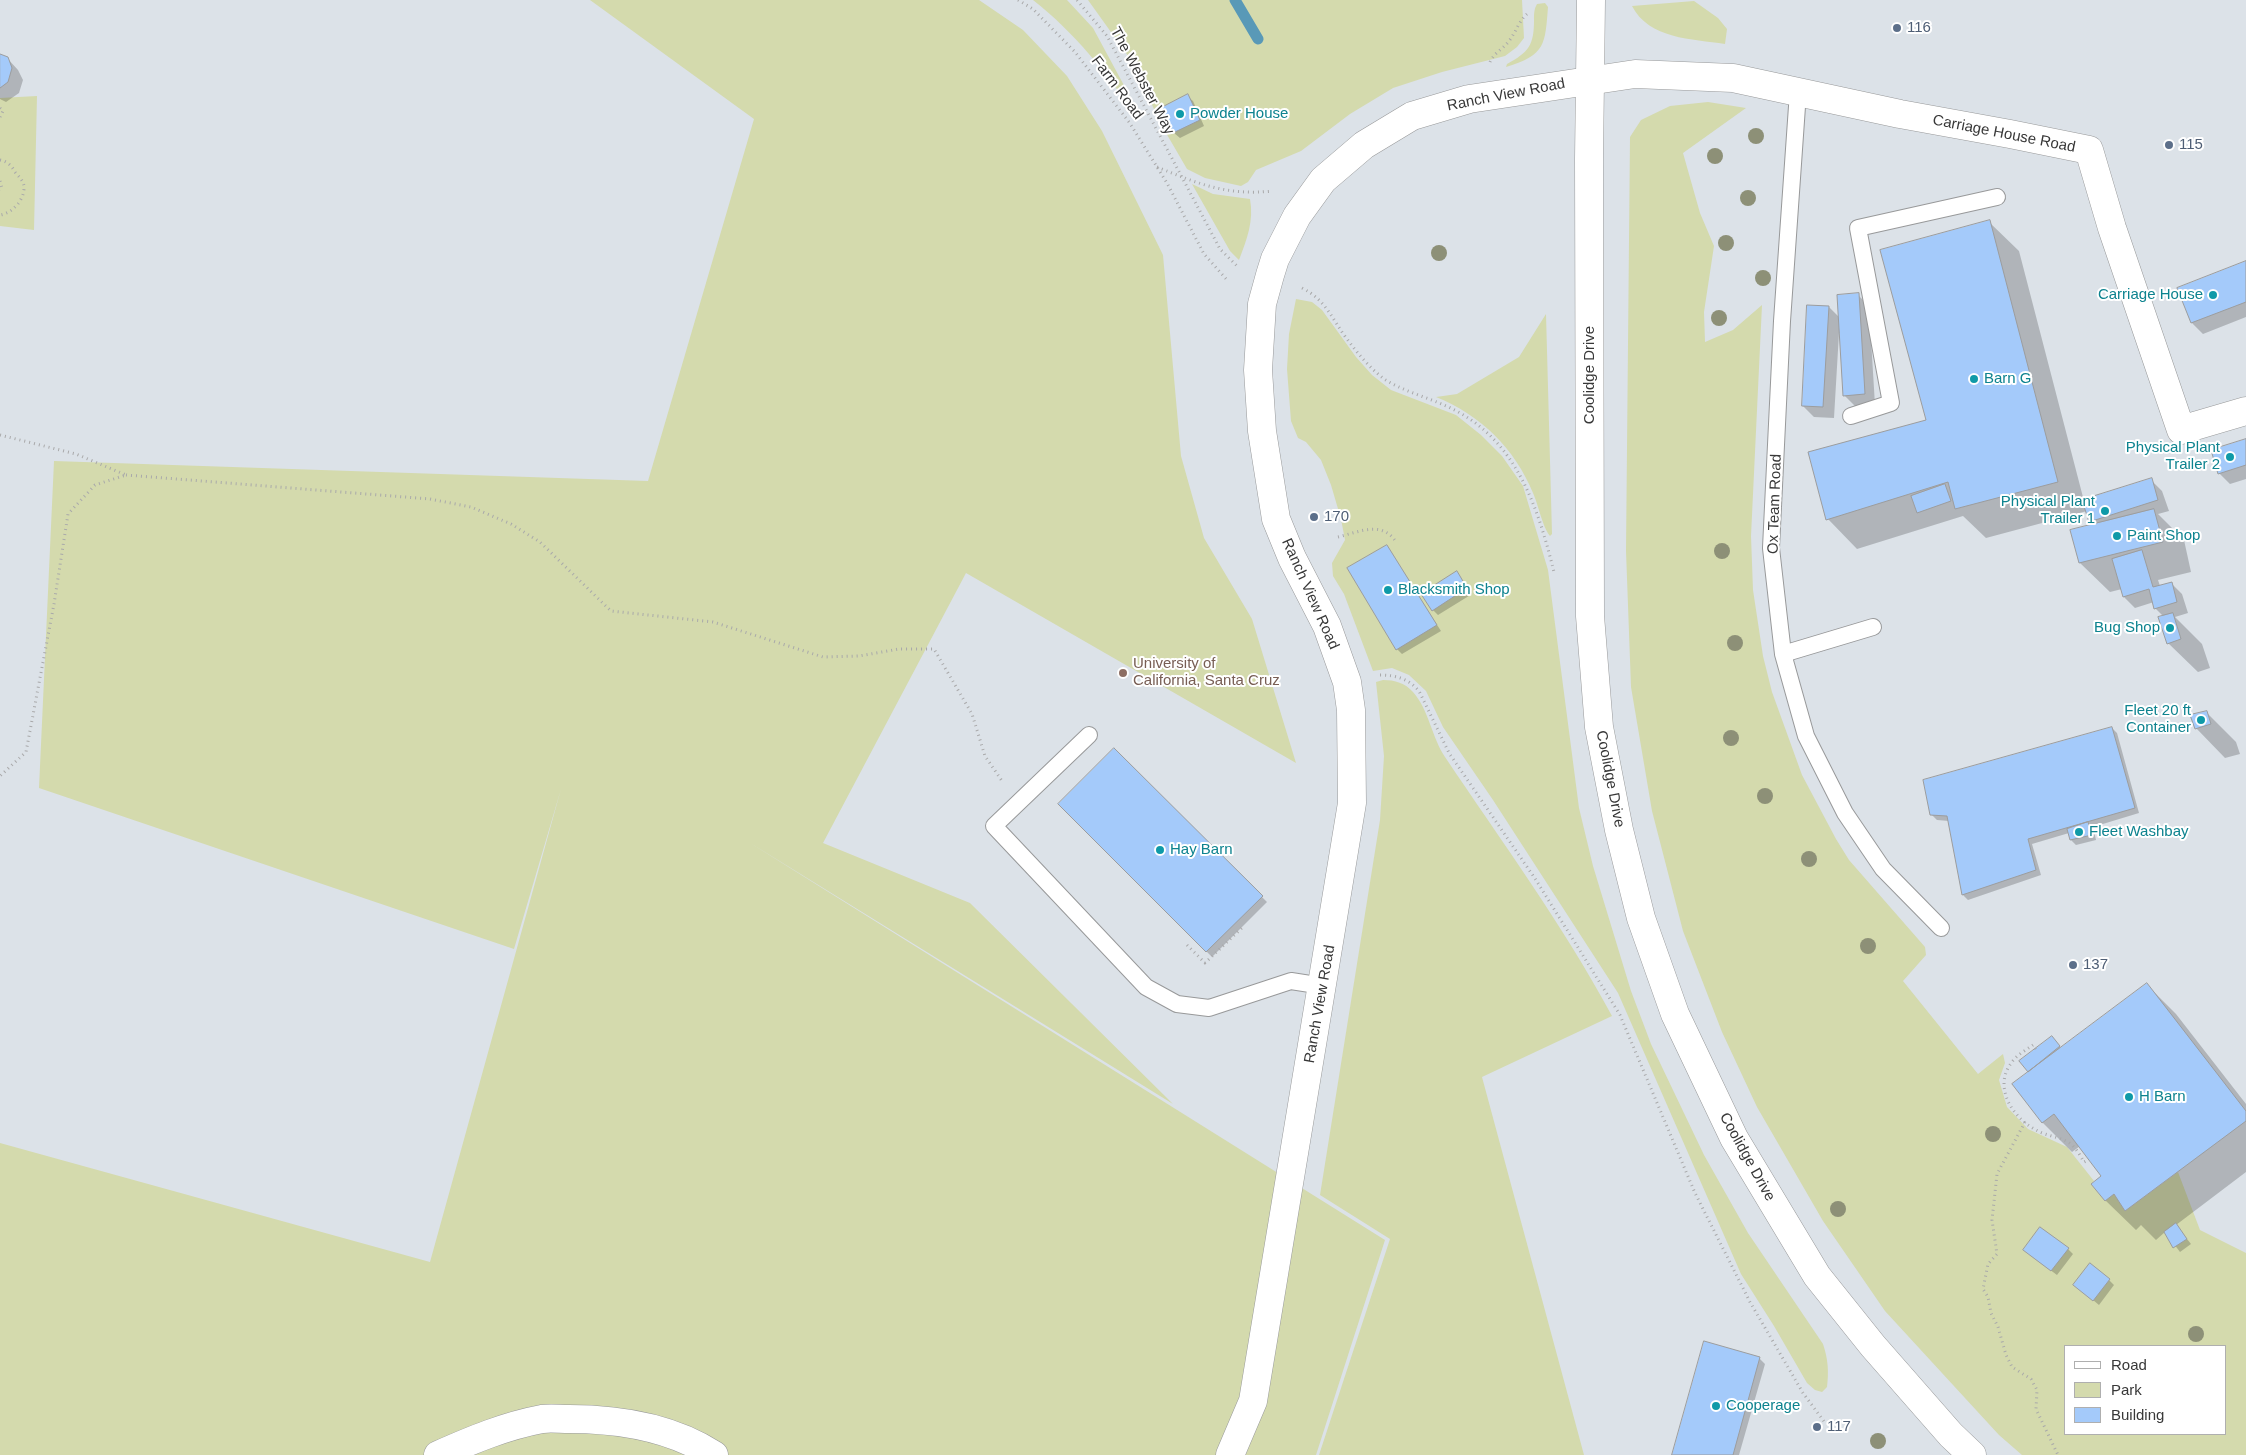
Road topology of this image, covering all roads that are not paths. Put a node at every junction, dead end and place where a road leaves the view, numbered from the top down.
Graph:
1 (1590, 0) edge
2 (1591, 80) junction
3 (1798, 92) junction
4 (1997, 197) dead end
5 (2246, 411) edge
6 (1851, 416) dead end
7 (1873, 627) dead end
8 (1783, 654) junction
9 (1089, 735) dead end
10 (1941, 928) dead end
11 (1323, 986) junction
12 (438, 1455) edge
13 (714, 1455) edge
14 (1230, 1455) edge
15 (1972, 1455) edge

1 - 2 street, Coolidge Drive
2 - 3 street, Carriage House Road
2 - 11 street, Ranch View Road
2 - 15 street, Coolidge Drive
3 - 5 street, Carriage House Road
3 - 8 lane, Ox Team Road
4 - 6 lane
7 - 8 lane
8 - 10 lane, Ox Team Road
9 - 11 lane
11 - 14 street, Ranch View Road
12 - 13 street

